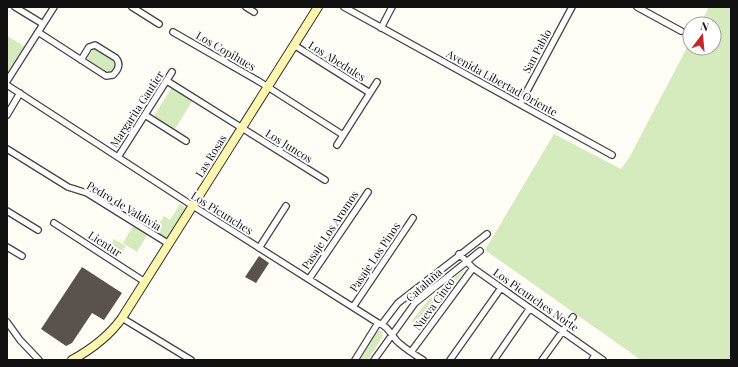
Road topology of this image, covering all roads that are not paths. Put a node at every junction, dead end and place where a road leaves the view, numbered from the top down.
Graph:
1 (15, 7) edge
2 (54, 7) edge
3 (132, 7) edge
4 (246, 7) edge
5 (318, 7) edge
6 (344, 7) edge
7 (392, 7) edge
8 (572, 7) edge
9 (637, 7) edge
10 (254, 12) dead end
11 (43, 24) junction
12 (159, 24) dead end
13 (381, 28) junction
14 (681, 31) dead end
15 (38, 32) junction
16 (173, 32) dead end
17 (294, 45) junction
18 (81, 60) junction
19 (172, 72) dead end
20 (7, 81) edge
21 (167, 81) junction
22 (377, 82) dead end
23 (7, 85) edge
24 (268, 87) junction
25 (20, 93) junction
26 (370, 93) junction
27 (520, 104) junction
28 (7, 115) edge
29 (145, 115) junction
30 (242, 128) junction
31 (344, 135) junction
32 (186, 140) dead end
33 (337, 145) dead end
34 (7, 150) edge
35 (612, 156) dead end
36 (118, 157) junction
37 (325, 180) dead end
38 (368, 192) dead end
39 (193, 206) junction
40 (286, 206) dead end
41 (7, 211) edge
42 (413, 218) dead end
43 (54, 223) dead end
44 (38, 230) dead end
45 (487, 234) dead end
46 (169, 244) junction
47 (7, 247) edge
48 (259, 248) junction
49 (480, 251) dead end
50 (459, 254) junction
51 (22, 256) dead end
52 (466, 262) junction
53 (473, 268) junction
54 (309, 280) junction
55 (145, 282) junction
56 (501, 288) junction
57 (353, 307) junction
58 (530, 308) junction
59 (573, 317) dead end
60 (122, 318) junction
61 (7, 322) edge
62 (380, 324) junction
63 (563, 331) junction
64 (392, 334) junction
65 (411, 352) junction
66 (596, 354) junction
67 (40, 360) edge
68 (72, 360) edge
69 (191, 360) edge
70 (355, 360) edge
71 (374, 360) edge
72 (423, 360) edge
73 (450, 360) edge
74 (494, 360) edge
75 (542, 360) edge
76 (592, 360) edge
77 (603, 360) edge

1 - 11 street
2 - 11 street
3 - 12 street
4 - 10 street
5 - 17 main road, Las Rosas
6 - 13 street, Avenida Libertad Oriente
7 - 13 street
8 - 27 street, San Pablo
9 - 14 street
11 - 15 street
13 - 27 street, Avenida Libertad Oriente
15 - 18 street
15 - 20 street
16 - 24 street, Los Copihues
17 - 24 main road, Las Rosas
17 - 26 street, Los Abedules
18 - 18 street
19 - 21 street, Margarita Gautier
21 - 29 street, Margarita Gautier
21 - 30 street, Los Juncos
22 - 26 street
23 - 25 street, Los Picunches
24 - 30 main road, Las Rosas
24 - 31 street, Los Copihues
25 - 28 street
25 - 36 street, Los Picunches
26 - 31 street
27 - 35 street, Avenida Libertad Oriente
29 - 32 street
29 - 36 street, Margarita Gautier
30 - 37 street, Los Juncos
30 - 39 main road, Las Rosas
31 - 33 street
34 - 46 street, Pedro de Valdivia
36 - 39 street, Los Picunches
38 - 54 street, Pasaje Los Aromos
39 - 46 main road, Las Rosas
39 - 48 street, Los Picunches
40 - 48 street
41 - 44 street
42 - 57 street, Pasaje Los Pinos
43 - 55 street, Lientur
45 - 50 street, Cataluña
46 - 55 main road, Las Rosas
47 - 51 street
48 - 54 street, Los Picunches
49 - 52 street, Cataluña
50 - 52 street, Los Picunches Norte
50 - 62 street, Cataluña
52 - 53 street, Los Picunches Norte
52 - 64 street, Cataluña
53 - 56 street, Los Picunches Norte
53 - 65 street, Nueva Cinco
54 - 57 street, Los Picunches
55 - 60 main road, Las Rosas
56 - 58 street, Los Picunches Norte
56 - 73 street
57 - 62 street, Los Picunches
58 - 63 street, Los Picunches Norte
58 - 74 street
59 - 63 street
60 - 68 main road, Las Rosas
60 - 69 street
61 - 67 street
62 - 64 street, Los Picunches
62 - 70 street, Cataluña
63 - 66 street, Los Picunches Norte
63 - 75 street
64 - 65 street, Los Picunches
64 - 71 street, Cataluña
65 - 72 street, Los Picunches
66 - 76 street
66 - 77 street, Los Picunches Norte

